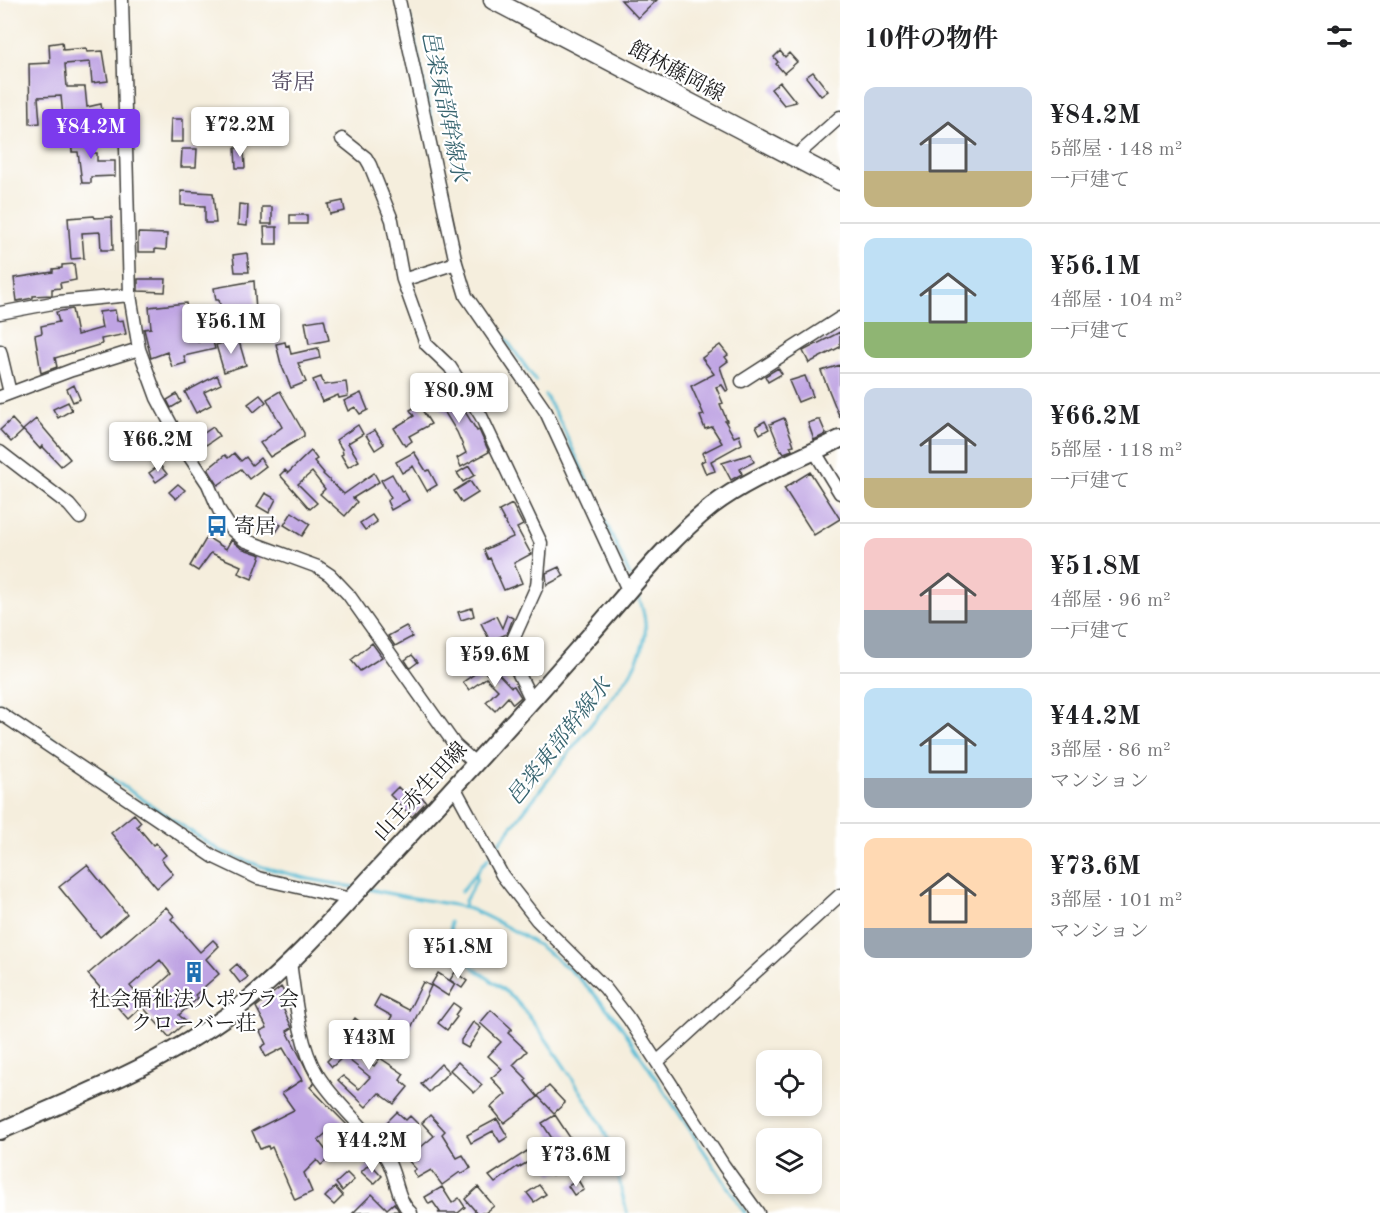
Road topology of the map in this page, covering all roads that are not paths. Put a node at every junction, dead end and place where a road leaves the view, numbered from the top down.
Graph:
1 (122, 0) edge
2 (399, 0) edge
3 (493, 0) edge
4 (840, 117) edge
5 (342, 138) dead end
6 (794, 158) junction
7 (840, 181) edge
8 (456, 263) junction
9 (403, 280) junction
10 (130, 295) junction
11 (0, 313) edge
12 (840, 318) edge
13 (139, 348) junction
14 (0, 351) edge
15 (742, 381) dead end
16 (5, 395) edge
17 (840, 439) edge
18 (0, 452) edge
19 (814, 452) junction
20 (840, 493) edge
21 (80, 518) dead end
22 (629, 592) junction
23 (532, 701) junction
24 (0, 713) edge
25 (476, 764) junction
26 (453, 789) junction
27 (840, 895) edge
28 (351, 899) junction
29 (290, 962) junction
30 (657, 1062) junction
31 (0, 1131) edge
32 (411, 1213) edge
33 (758, 1213) edge

1 - 10 street
2 - 8 street
3 - 6 main road, 館林藤岡線
4 - 6 street
5 - 9 street
6 - 7 main road, 館林藤岡線
8 - 9 street
8 - 22 street
9 - 23 street
10 - 11 street
10 - 13 street
12 - 15 street
13 - 16 street
13 - 25 street
14 - 16 street
17 - 19 main road, 山王赤生田線
18 - 21 street
19 - 20 street
19 - 22 main road, 山王赤生田線
22 - 23 main road, 山王赤生田線
23 - 25 main road, 山王赤生田線
24 - 28 street
25 - 26 main road, 山王赤生田線
26 - 28 main road, 山王赤生田線
26 - 30 street
27 - 30 street
28 - 29 main road, 山王赤生田線
29 - 31 main road, 山王赤生田線
29 - 32 street
30 - 33 street

